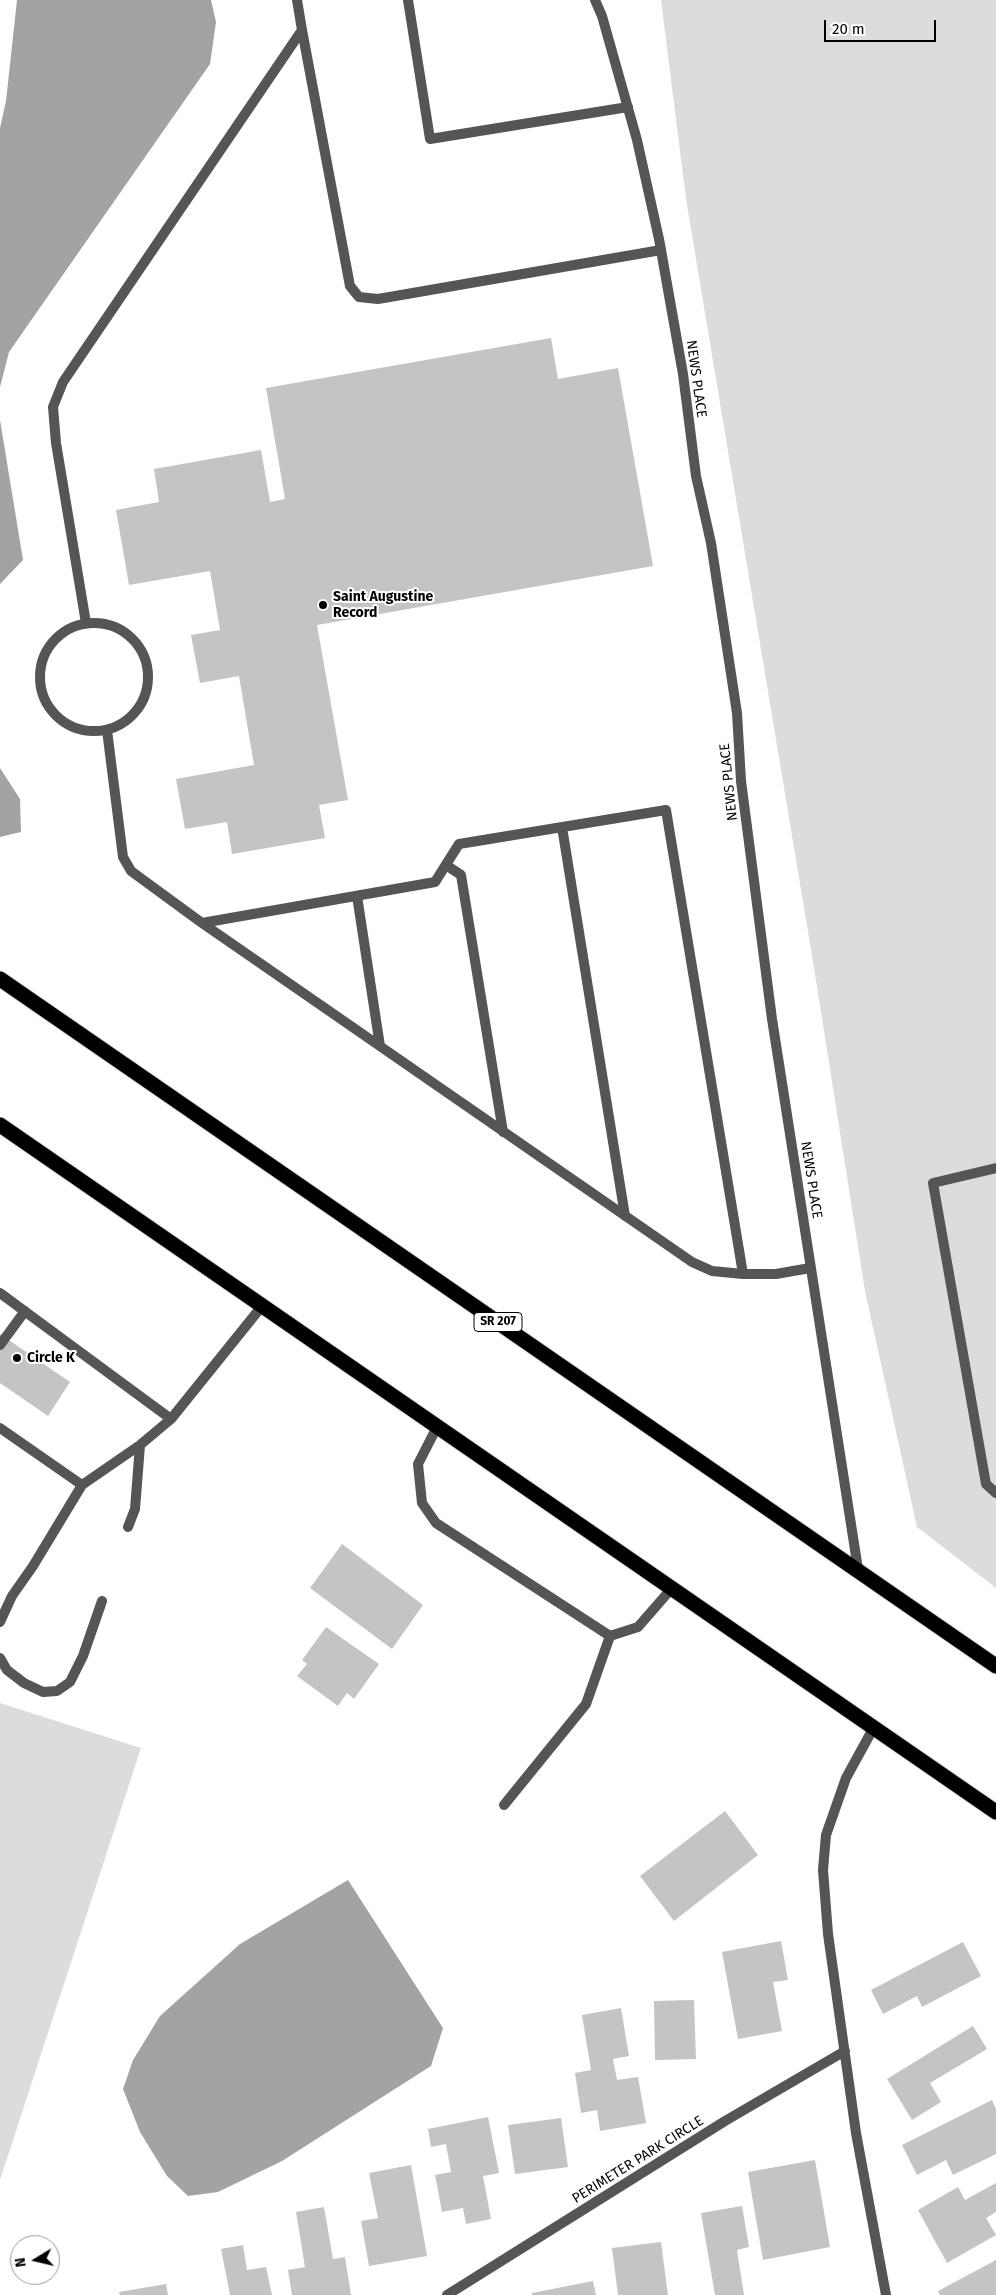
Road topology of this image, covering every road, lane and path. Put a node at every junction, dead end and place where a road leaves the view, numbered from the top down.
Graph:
1 (297, 0) edge
2 (408, 0) edge
3 (595, 0) edge
4 (302, 30) junction
5 (628, 107) junction
6 (661, 250) junction
7 (86, 623) junction
8 (107, 730) junction
9 (562, 827) junction
10 (446, 864) junction
11 (356, 896) junction
12 (202, 924) junction
13 (0, 979) edge
14 (380, 1046) junction
15 (0, 1126) edge
16 (503, 1132) junction
17 (996, 1168) edge
18 (625, 1216) junction
19 (810, 1268) junction
20 (742, 1274) junction
21 (0, 1293) edge
22 (262, 1306) junction
23 (25, 1311) junction
24 (0, 1344) edge
25 (171, 1419) junction
26 (437, 1427) junction
27 (0, 1428) edge
28 (140, 1445) junction
29 (82, 1484) junction
30 (996, 1493) edge
31 (128, 1527) dead end
32 (858, 1569) junction
33 (672, 1588) junction
34 (102, 1601) dead end
35 (0, 1622) edge
36 (610, 1636) junction
37 (0, 1658) edge
38 (996, 1666) edge
39 (874, 1727) junction
40 (504, 1805) dead end
41 (996, 1812) edge
42 (845, 2051) junction
43 (447, 2295) edge
44 (886, 2295) edge

1 - 4 street
2 - 5 street
3 - 5 street, NEWS PLACE
4 - 6 street
4 - 7 street
5 - 6 street, NEWS PLACE
6 - 19 street, NEWS PLACE
7 - 8 street
7 - 8 street
8 - 12 street
9 - 10 street
9 - 18 street
9 - 20 street
10 - 11 street
10 - 16 street
11 - 12 street
11 - 14 street
12 - 14 street
13 - 32 highway, SR 207
14 - 16 street
15 - 22 highway
16 - 18 street
17 - 30 street
18 - 20 street
19 - 20 street
19 - 32 street, NEWS PLACE
21 - 23 street
22 - 25 street
22 - 26 highway
23 - 24 street
23 - 25 street
25 - 28 street
26 - 33 highway
26 - 36 street
27 - 29 street
28 - 29 street
28 - 31 street
29 - 35 street
32 - 38 highway, SR 207
33 - 36 street
33 - 39 highway
34 - 37 street
36 - 40 street
39 - 41 highway
39 - 42 street
42 - 43 street, PERIMETER PARK CIRCLE
42 - 44 street

